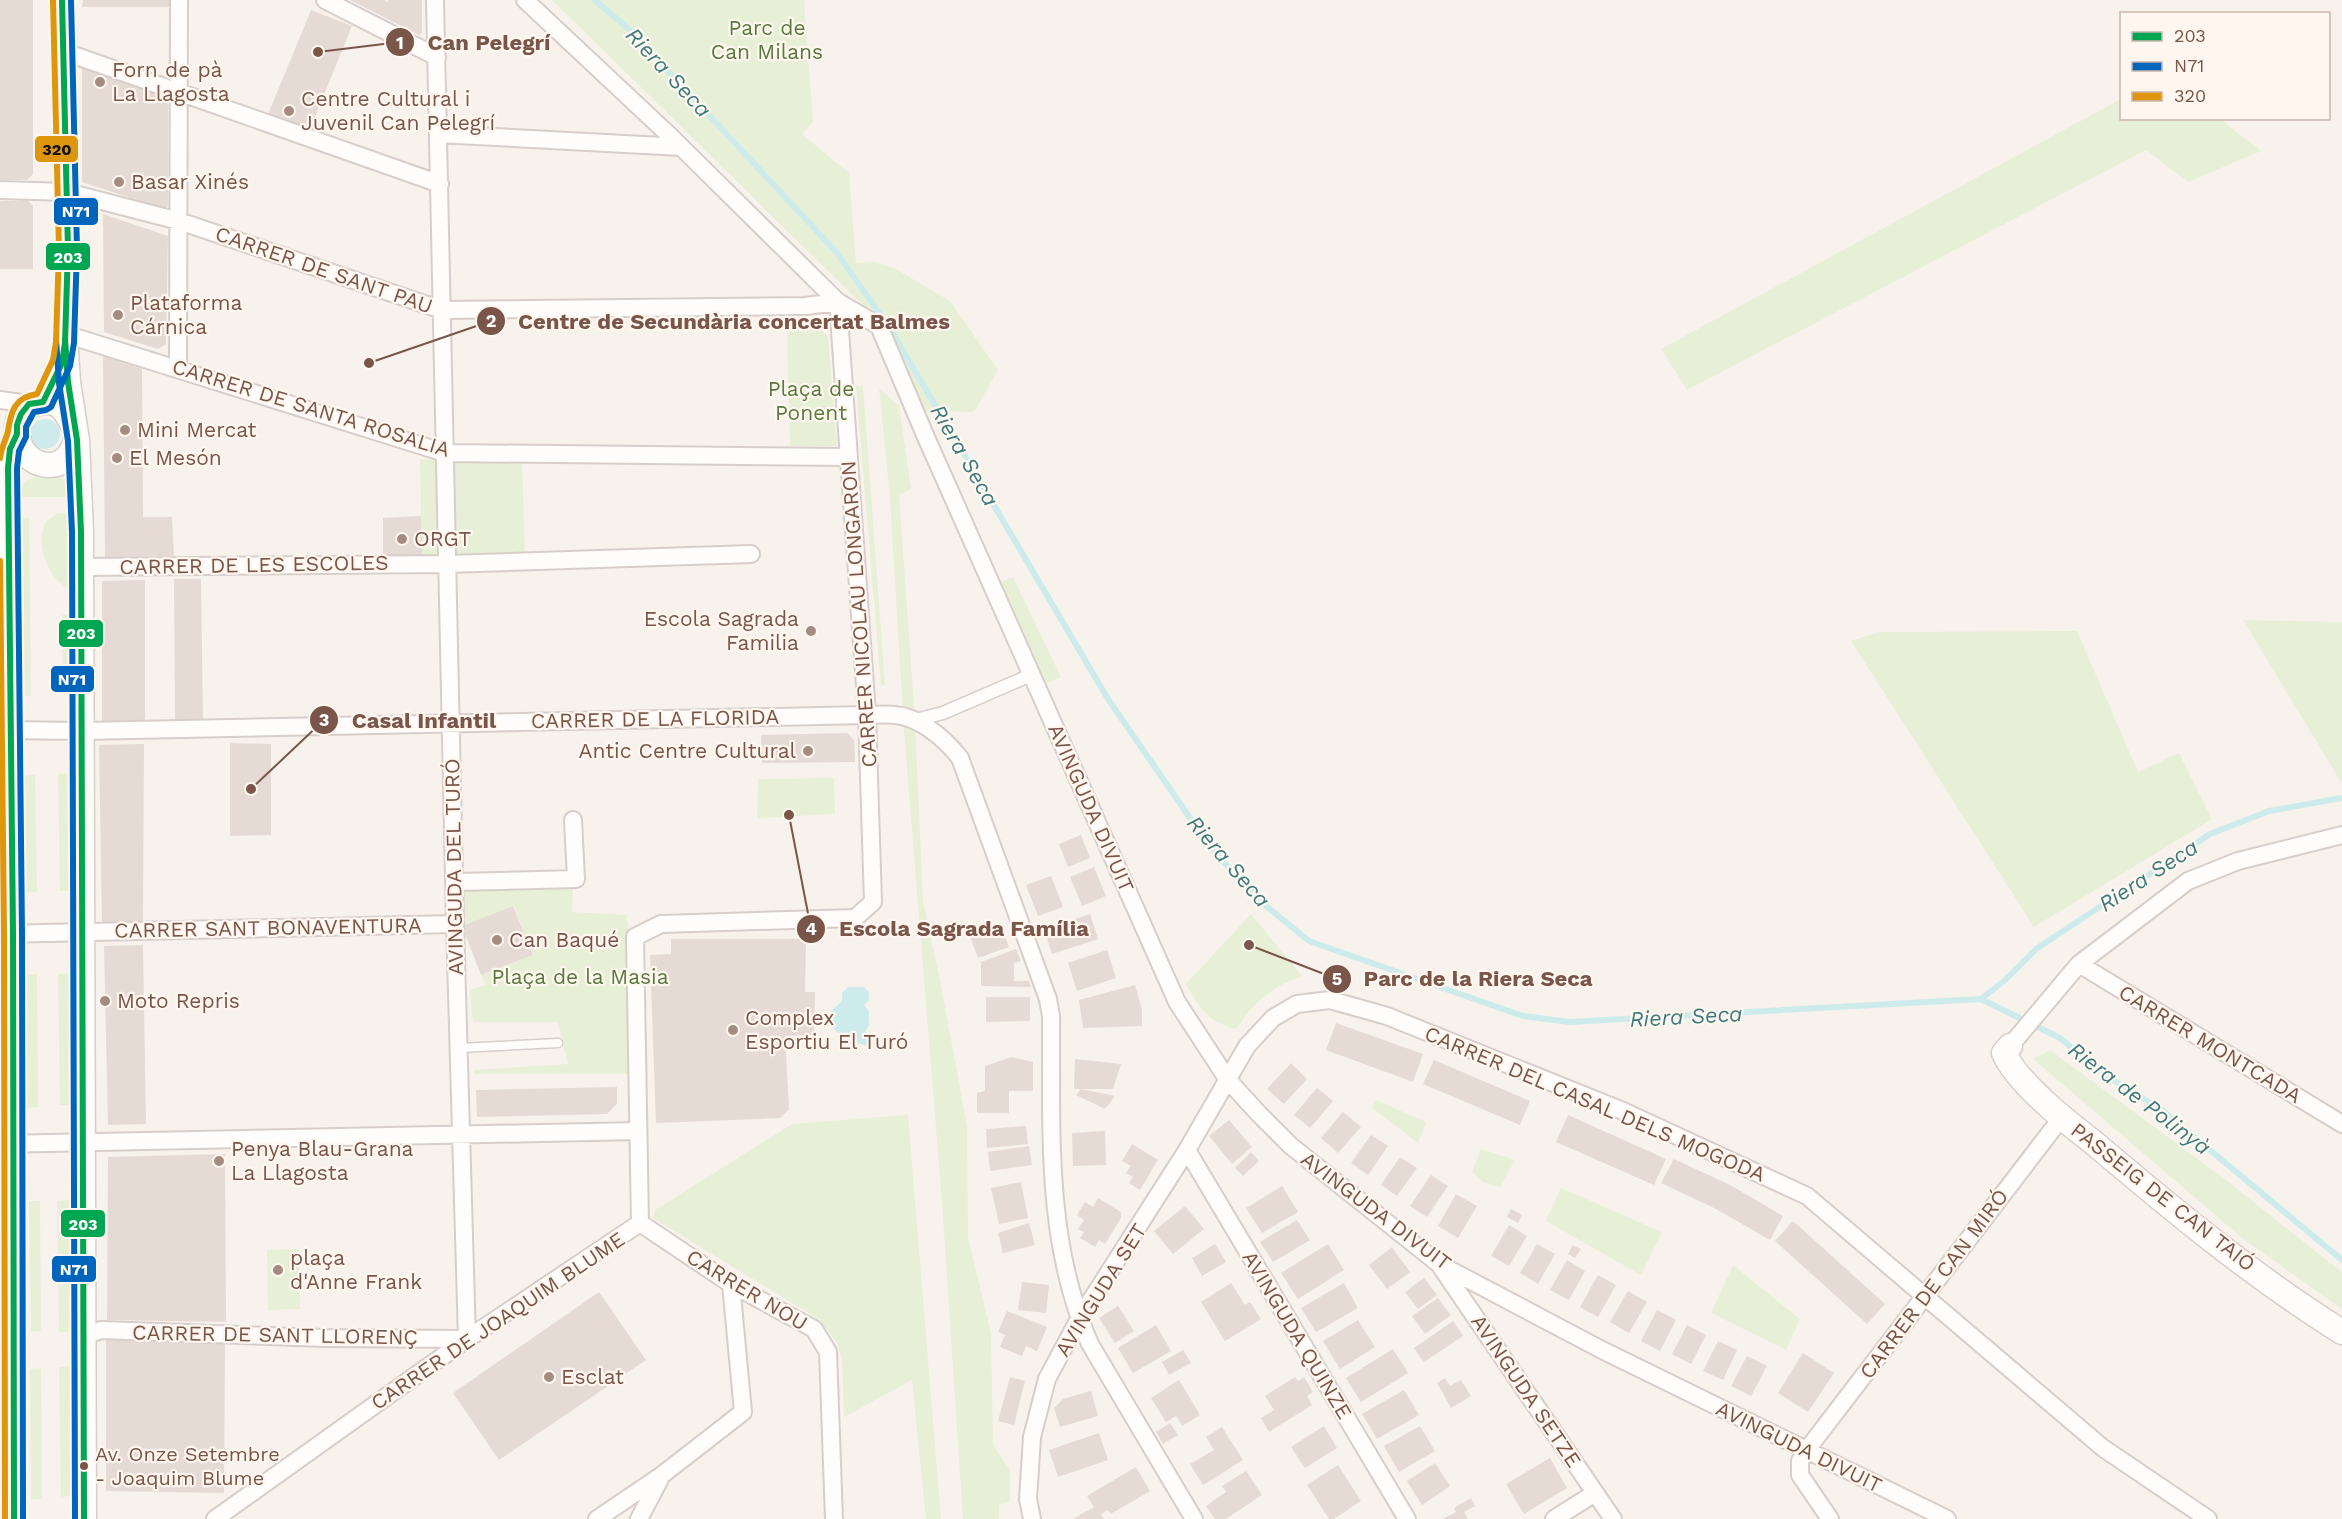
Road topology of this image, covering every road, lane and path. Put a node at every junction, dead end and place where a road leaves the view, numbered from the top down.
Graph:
1 (62, 0) edge
2 (179, 0) edge
3 (325, 0) edge
4 (435, 0) edge
5 (525, 0) edge
6 (64, 52) junction
7 (437, 57) junction
8 (179, 90) junction
9 (438, 134) junction
10 (681, 147) junction
11 (440, 184) junction
12 (0, 190) edge
13 (67, 192) junction
14 (179, 221) junction
15 (838, 302) junction
16 (442, 310) junction
17 (65, 339) junction
18 (178, 368) junction
19 (0, 400) edge
20 (36, 403) junction
21 (75, 433) junction
22 (17, 434) junction
23 (445, 453) junction
24 (849, 457) junction
25 (752, 554) dead end
26 (448, 564) junction
27 (80, 567) junction
28 (1031, 675) junction
29 (867, 715) junction
30 (915, 720) junction
31 (451, 724) junction
32 (5, 730) edge
33 (83, 731) junction
34 (573, 820) dead end
35 (2342, 836) edge
36 (455, 882) junction
37 (455, 924) junction
38 (661, 924) joint
39 (6, 933) edge
40 (81, 933) junction
41 (2079, 964) junction
42 (558, 1043) dead end
43 (2010, 1046) joint
44 (459, 1048) junction
45 (1228, 1080) junction
46 (2062, 1117) junction
47 (2342, 1124) edge
48 (638, 1131) junction
49 (461, 1135) junction
50 (83, 1142) junction
51 (6, 1144) edge
52 (1187, 1150) junction
53 (640, 1223) junction
54 (1439, 1264) junction
55 (730, 1284) junction
56 (1923, 1296) junction
57 (1079, 1319) junction
58 (2342, 1332) edge
59 (84, 1336) junction
60 (467, 1339) junction
61 (1806, 1450) junction
62 (662, 1475) junction
63 (1595, 1493) junction
64 (14, 1519) edge
65 (84, 1519) edge
66 (215, 1519) edge
67 (597, 1519) edge
68 (639, 1519) edge
69 (834, 1519) edge
70 (1032, 1519) edge
71 (1194, 1519) edge
72 (1407, 1519) edge
73 (1554, 1519) edge
74 (1613, 1519) edge
75 (1830, 1519) edge
76 (1947, 1519) edge
77 (2208, 1519) edge

1 - 6 main road
2 - 8 street
3 - 7 street
4 - 7 street, AVINGUDA DEL TURÓ
5 - 10 street, AVINGUDA DIVUIT
6 - 8 street
6 - 13 main road
7 - 9 street, AVINGUDA DEL TURÓ
8 - 11 street
8 - 14 street
9 - 10 street
9 - 11 street, AVINGUDA DEL TURÓ
10 - 15 street, AVINGUDA DIVUIT
11 - 16 street, AVINGUDA DEL TURÓ
12 - 13 street, CARRER DE SANT PAU
13 - 14 street, CARRER DE SANT PAU
13 - 17 main road
14 - 16 street, CARRER DE SANT PAU
14 - 18 street
15 - 16 street, CARRER DE SANT PAU
15 - 24 street, CARRER NICOLAU LONGARON
15 - 28 street, AVINGUDA DIVUIT
16 - 23 street, AVINGUDA DEL TURÓ
17 - 18 street, CARRER DE SANTA ROSALIA
17 - 20 main road
17 - 21 main road
18 - 23 street, CARRER DE SANTA ROSALIA
19 - 20 street
20 - 21 main road
20 - 22 main road
21 - 22 main road
21 - 27 main road
22 - 32 main road
23 - 24 street, CARRER DE SANTA ROSALIA
23 - 26 street, AVINGUDA DEL TURÓ
24 - 29 street, CARRER NICOLAU LONGARON
25 - 26 street, CARRER DE LES ESCOLES
26 - 27 street, CARRER DE LES ESCOLES
26 - 31 street, AVINGUDA DEL TURÓ
27 - 33 main road
28 - 30 street
28 - 45 street, AVINGUDA DIVUIT
29 - 30 street, CARRER DE LA FLORIDA
29 - 31 street, CARRER DE LA FLORIDA
29 - 38 street, CARRER NICOLAU LONGARON
30 - 57 street
31 - 33 street, CARRER DE LA FLORIDA
31 - 36 street, AVINGUDA DEL TURÓ
32 - 33 street, CARRER DE LA FLORIDA
32 - 39 main road
33 - 40 main road
34 - 36 street
35 - 41 street
36 - 37 street, AVINGUDA DEL TURÓ
37 - 40 street, CARRER SANT BONAVENTURA
37 - 44 street, AVINGUDA DEL TURÓ
38 - 48 street, CARRER DE JOAQUIM BLUME
39 - 40 street, CARRER SANT BONAVENTURA
39 - 51 main road
40 - 50 main road
41 - 43 street
41 - 47 street, CARRER MONTCADA
42 - 44 lane
43 - 46 main road, PASSEIG DE CAN TAIÓ
44 - 49 street, AVINGUDA DEL TURÓ
45 - 52 street, AVINGUDA SET
45 - 54 street, AVINGUDA DIVUIT
45 - 56 street, CARRER DEL CASAL DELS MOGODA
46 - 56 street, CARRER DE CAN MIRÓ
46 - 58 main road, PASSEIG DE CAN TAIÓ
48 - 49 street
48 - 53 street, CARRER DE JOAQUIM BLUME
49 - 50 street
49 - 60 street, AVINGUDA DEL TURÓ
50 - 51 street
50 - 59 main road
51 - 64 main road
52 - 57 street, AVINGUDA SET
52 - 72 street, AVINGUDA QUINZE
53 - 55 street, CARRER NOU
53 - 60 street, CARRER DE JOAQUIM BLUME
54 - 61 street, AVINGUDA DIVUIT
54 - 63 street, AVINGUDA SETZE
55 - 62 street
55 - 69 street, CARRER NOU
56 - 61 street, CARRER DE CAN MIRÓ
56 - 77 street, CARRER DEL CASAL DELS MOGODA
57 - 70 street, AVINGUDA SET
57 - 71 street
59 - 60 street, CARRER DE SANT LLORENÇ
59 - 65 main road
60 - 66 street, CARRER DE JOAQUIM BLUME
61 - 75 street
61 - 76 street, AVINGUDA DIVUIT
62 - 67 street
62 - 68 street
63 - 73 street
63 - 74 street, AVINGUDA SETZE

